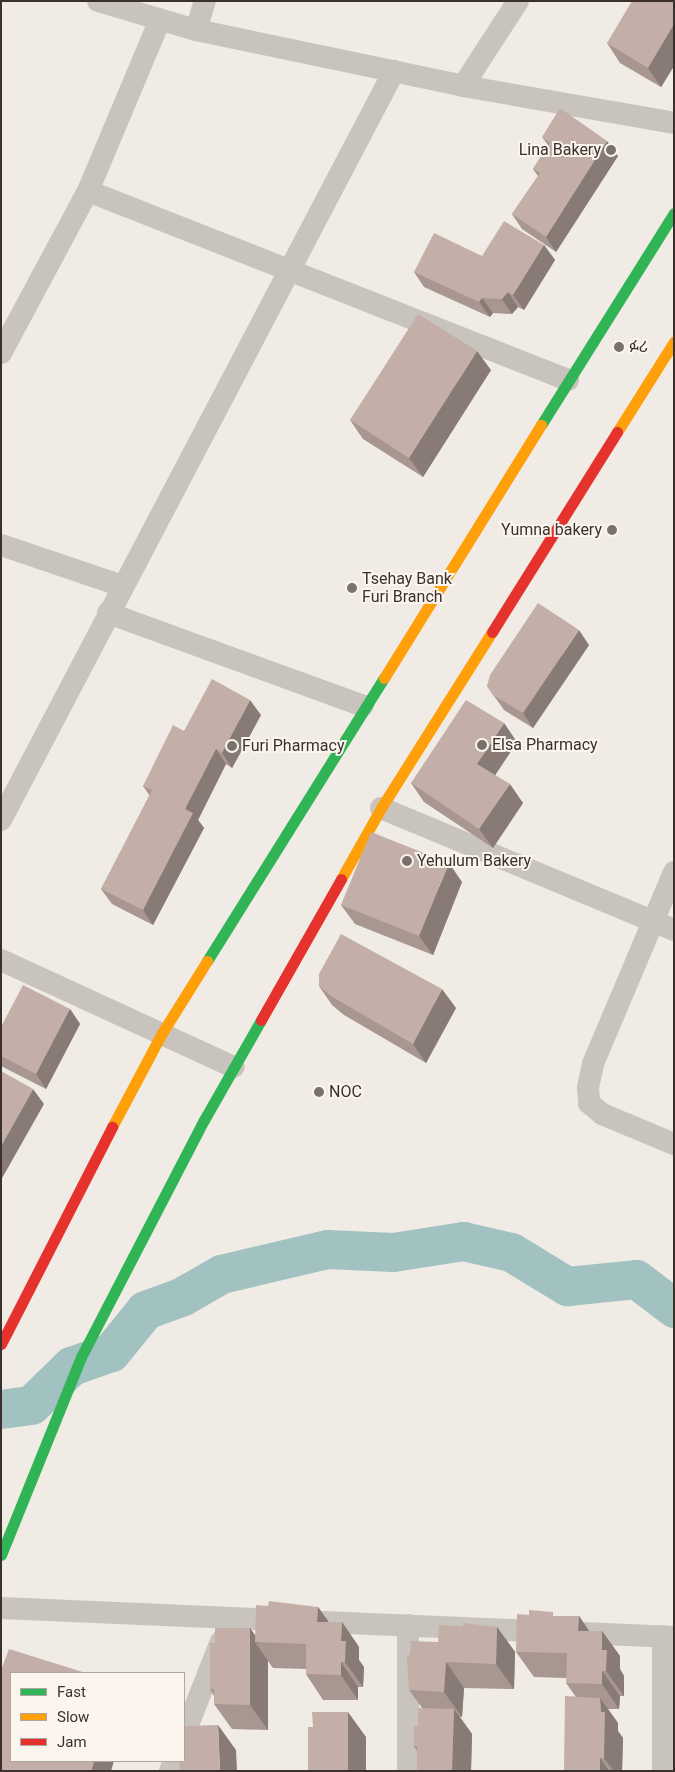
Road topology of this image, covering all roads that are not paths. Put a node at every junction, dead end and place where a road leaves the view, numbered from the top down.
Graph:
1 (98, 1) edge
2 (205, 1) edge
3 (518, 1) edge
4 (160, 20) junction
5 (196, 30) junction
6 (394, 71) junction
7 (463, 86) junction
8 (674, 123) edge
9 (88, 191) junction
10 (674, 213) edge
11 (288, 269) junction
12 (674, 342) edge
13 (1, 353) edge
14 (568, 380) junction
15 (1, 545) edge
16 (122, 586) junction
17 (108, 613) junction
18 (363, 706) junction
19 (381, 808) junction
20 (1, 820) edge
21 (674, 872) edge
22 (652, 921) junction
23 (674, 930) edge
24 (1, 960) edge
25 (162, 1032) junction
26 (234, 1068) junction
27 (674, 1144) edge
28 (9, 1311) edge
29 (1, 1344) edge
30 (1, 1554) edge
31 (1, 1608) edge
32 (231, 1617) junction
33 (408, 1625) junction
34 (668, 1636) edge
35 (185, 1732) edge
36 (408, 1771) edge
37 (663, 1771) edge

1 - 4 street
2 - 5 street
3 - 7 street
4 - 5 street
4 - 9 street
5 - 6 street
6 - 7 street
6 - 11 street
7 - 8 street
9 - 11 street
9 - 13 street
10 - 14 main road
11 - 14 street
11 - 16 street
12 - 19 main road
14 - 18 main road
15 - 16 street
16 - 17 street
17 - 18 street
17 - 20 street
18 - 25 main road
19 - 22 street
19 - 26 main road
21 - 22 street
22 - 23 street
22 - 27 street
24 - 25 street
25 - 26 street
25 - 28 main road
26 - 30 main road
28 - 29 main road
31 - 32 street
32 - 33 street
32 - 35 street
33 - 34 street
33 - 36 street
34 - 37 street

